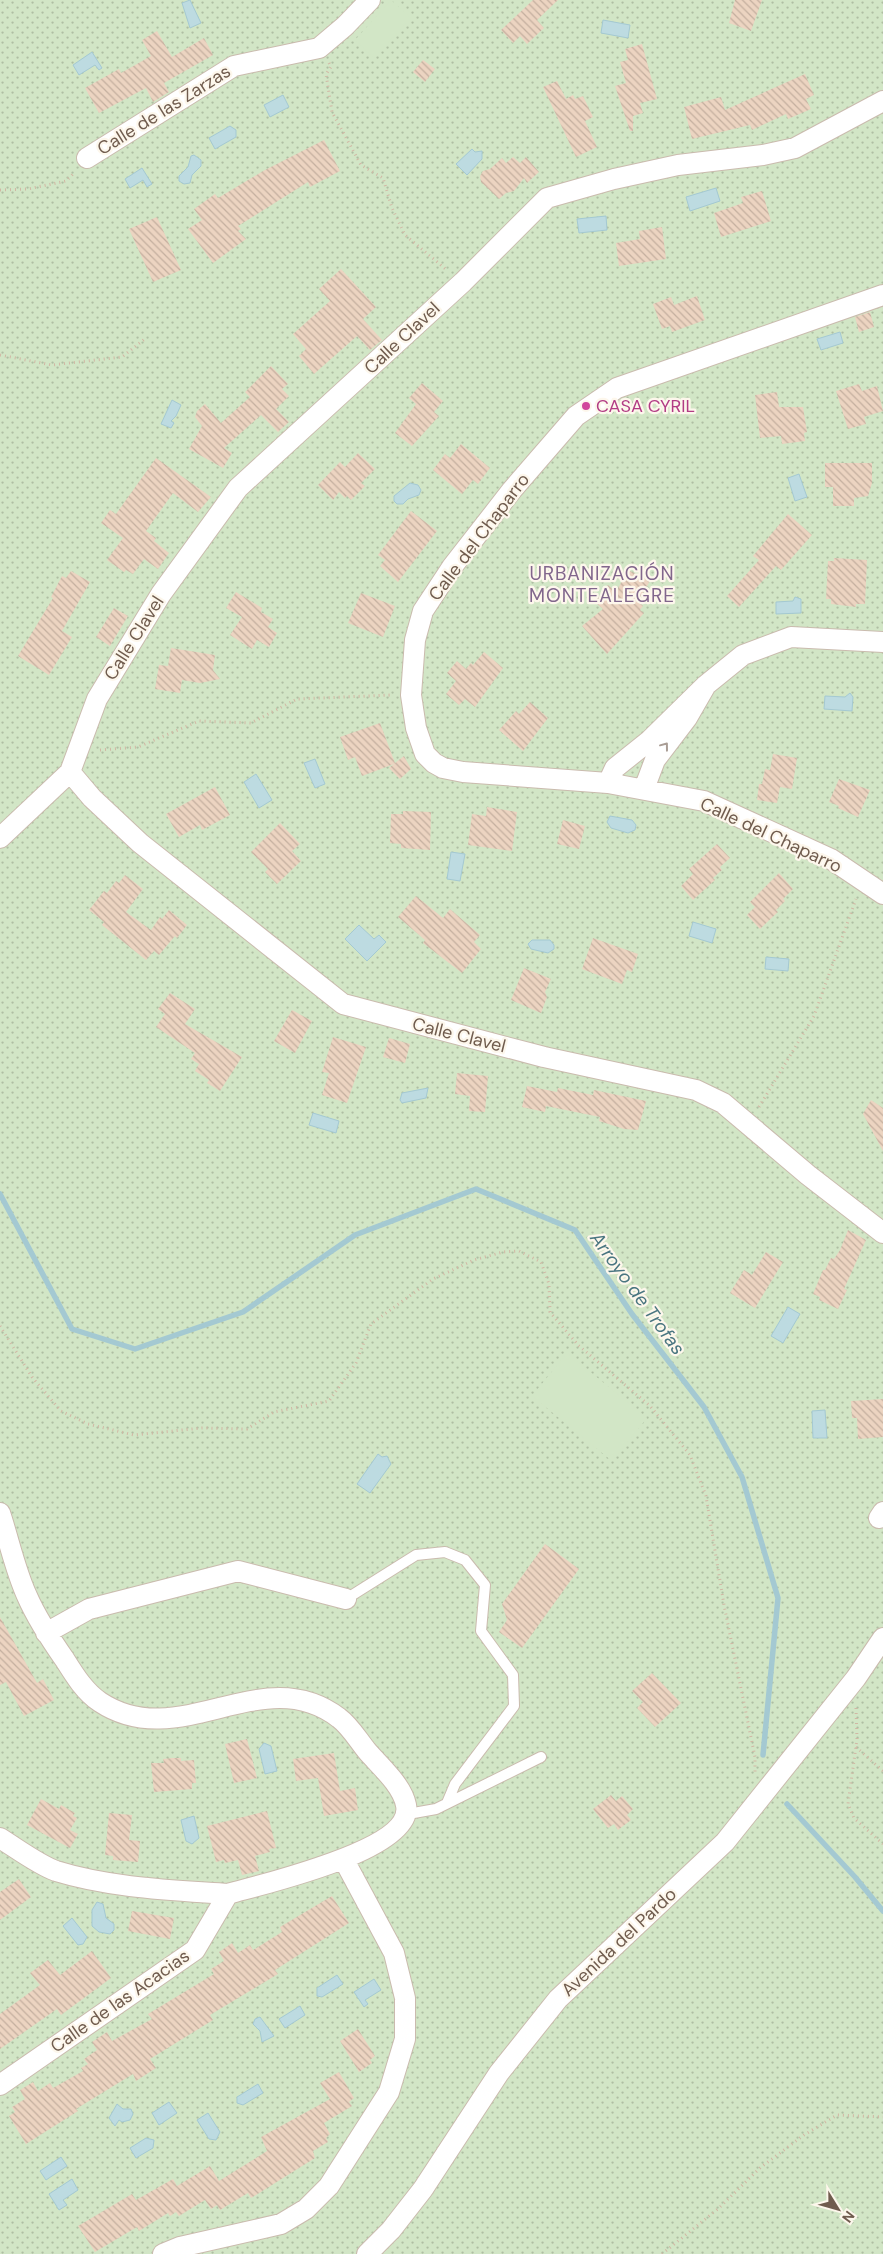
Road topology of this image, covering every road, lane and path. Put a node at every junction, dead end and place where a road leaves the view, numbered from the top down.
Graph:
1 (370, 0) edge
2 (319, 48) junction
3 (883, 101) edge
4 (87, 158) joint
5 (0, 190) edge
6 (463, 282) junction
7 (883, 295) edge
8 (146, 338) dead end
9 (0, 355) edge
10 (883, 642) edge
11 (706, 685) junction
12 (411, 694) junction
13 (101, 750) dead end
14 (70, 772) junction
15 (608, 783) junction
16 (644, 789) junction
17 (0, 838) edge
18 (883, 894) edge
19 (857, 896) dead end
20 (749, 1123) junction
21 (883, 1233) edge
22 (0, 1326) edge
23 (0, 1513) edge
24 (346, 1599) joint
25 (46, 1633) junction
26 (883, 1638) edge
27 (856, 1678) junction
28 (856, 1747) junction
29 (541, 1757) dead end
30 (883, 1771) edge
31 (756, 1802) junction
32 (446, 1803) junction
33 (408, 1814) junction
34 (0, 1838) edge
35 (883, 1844) edge
36 (344, 1860) junction
37 (228, 1894) junction
38 (0, 2084) edge
39 (883, 2117) edge
40 (163, 2254) edge
41 (367, 2254) edge
42 (662, 2254) edge

1 - 2 street, Calle de las Zarzas
2 - 4 street, Calle de las Zarzas
2 - 6 path
3 - 6 street, Calle Clavel
4 - 5 path
6 - 14 street, Calle Clavel
7 - 12 street, Calle del Chaparro
8 - 9 path
10 - 11 street
11 - 15 street
16 -> 11 street
12 - 13 path
12 - 15 street, Calle del Chaparro
14 - 17 street, Calle Clavel
14 - 20 street, Calle Clavel
15 - 16 street, Calle del Chaparro
16 - 18 street, Calle del Chaparro
19 - 20 path
20 - 21 street, Calle Clavel
22 - 31 path
23 - 25 street
24 - 25 street
24 - 32 lane
25 - 33 street
26 - 27 street, Avenida del Pardo
27 - 28 path
27 - 31 street, Avenida del Pardo
28 - 30 path
28 - 35 path
29 - 32 lane
31 - 41 street, Avenida del Pardo
32 - 33 lane
33 - 36 street
34 - 37 street
36 - 37 street
36 - 40 street
37 - 38 street, Calle de las Acacias
39 - 42 path

